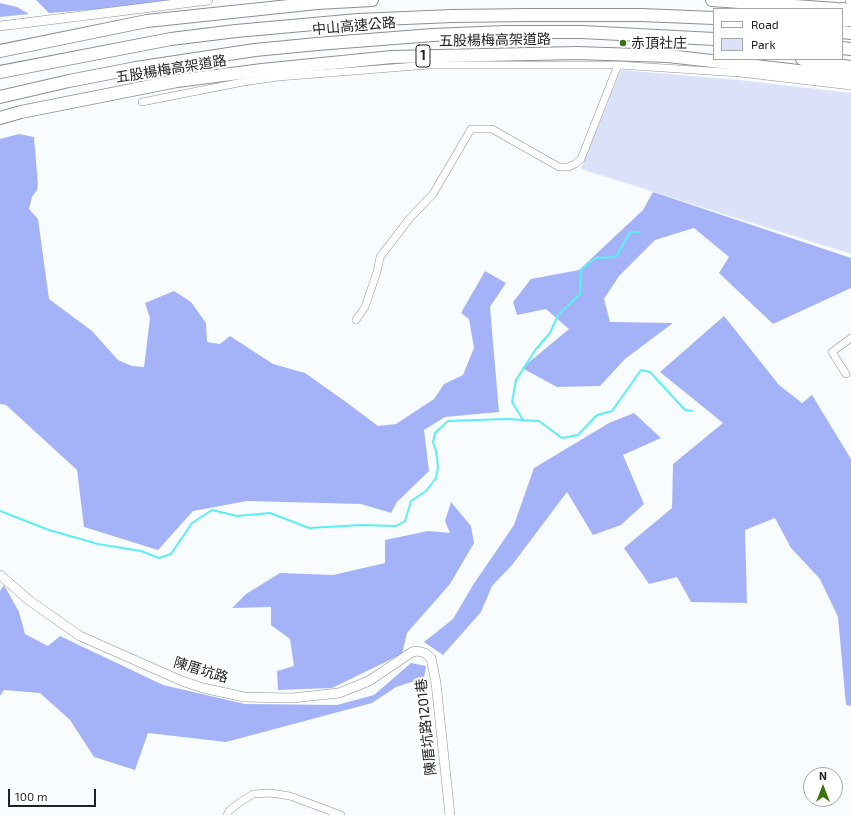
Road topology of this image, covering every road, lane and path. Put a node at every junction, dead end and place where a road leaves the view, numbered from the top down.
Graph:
1 (208, 0) edge
2 (372, 0) edge
3 (712, 0) edge
4 (822, 8) edge
5 (713, 18) edge
6 (0, 26) edge
7 (713, 39) edge
8 (0, 51) edge
9 (808, 60) edge
10 (618, 65) junction
11 (851, 67) edge
12 (0, 72) edge
13 (851, 77) edge
14 (851, 86) edge
15 (0, 97) edge
16 (142, 102) dead end
17 (0, 118) edge
18 (356, 320) dead end
19 (851, 338) edge
20 (846, 374) dead end
21 (0, 575) edge
22 (412, 652) joint
23 (228, 815) edge
24 (341, 815) edge
25 (450, 815) edge

1 - 6 street
2 - 8 highway
3 - 4 highway
5 - 12 highway, 中山高速公路
7 - 15 highway, 中山高速公路 / 1
9 - 11 highway
10 - 14 street
10 - 16 street
10 - 18 street
13 - 17 highway, 五股楊梅高架道路 / 1
19 - 20 street
21 - 22 street, 陳厝坑路
22 - 25 street, 陳厝坑路1201巷
23 - 24 street

